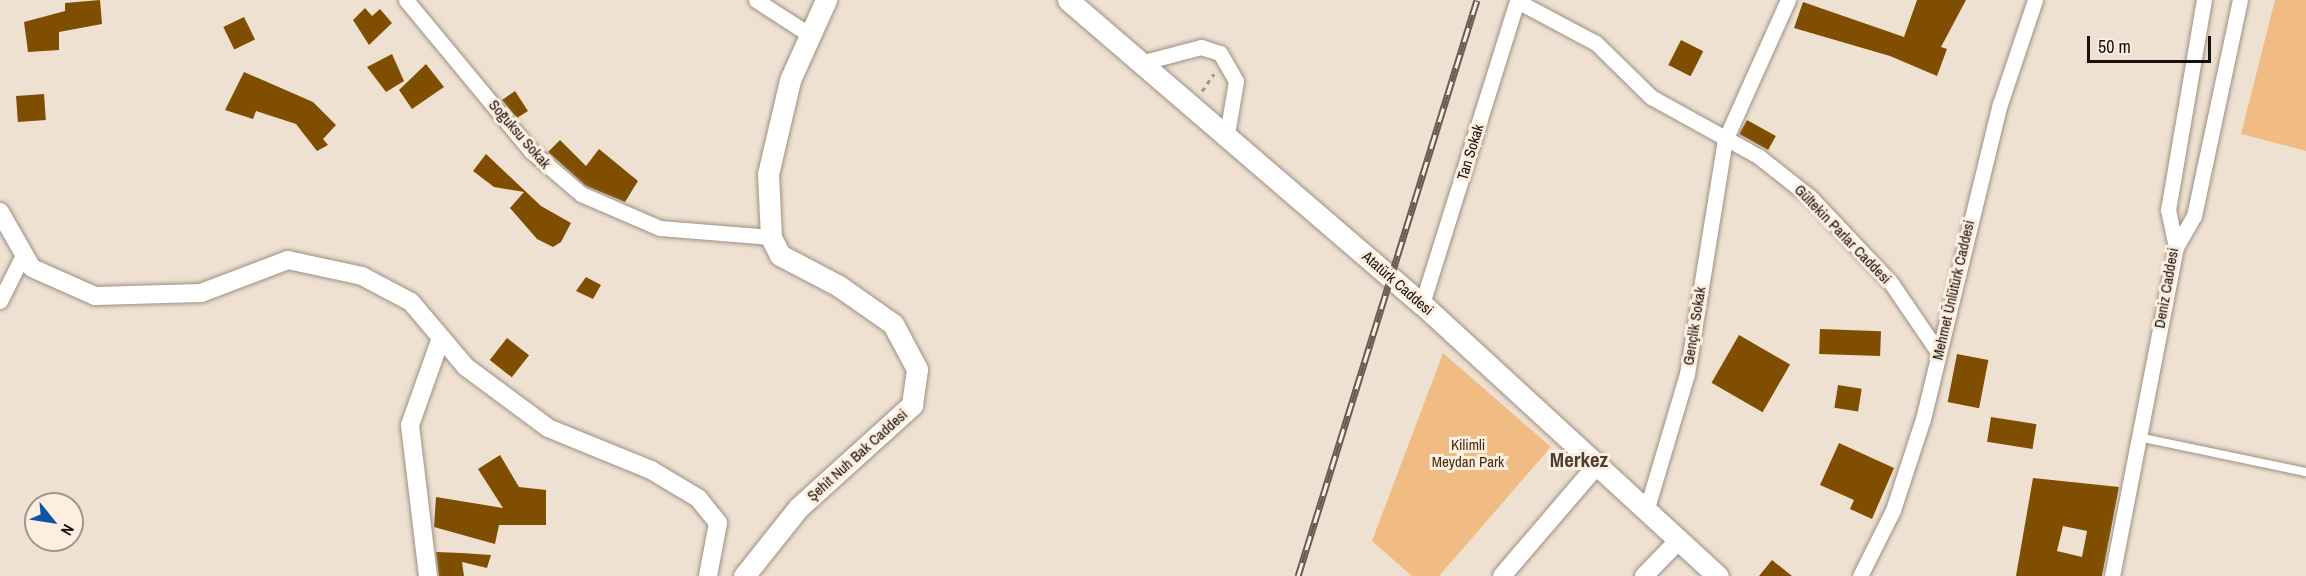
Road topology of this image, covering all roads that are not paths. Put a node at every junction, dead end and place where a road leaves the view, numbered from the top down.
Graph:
1 (406, 0) edge
2 (756, 0) edge
3 (826, 0) edge
4 (1068, 0) edge
5 (1517, 0) edge
6 (1788, 0) edge
7 (2035, 0) edge
8 (2204, 0) edge
9 (2240, 0) edge
10 (810, 35) junction
11 (1144, 62) junction
12 (1227, 134) junction
13 (1725, 140) junction
14 (0, 212) edge
15 (771, 237) junction
16 (2176, 247) junction
17 (24, 253) junction
18 (0, 301) edge
19 (1422, 304) junction
20 (441, 338) junction
21 (1938, 352) junction
22 (2138, 437) junction
23 (1599, 463) junction
24 (2306, 472) edge
25 (1647, 508) junction
26 (1679, 540) junction
27 (428, 576) edge
28 (708, 576) edge
29 (744, 576) edge
30 (1502, 576) edge
31 (1644, 576) edge
32 (1718, 576) edge
33 (1860, 576) edge
34 (2112, 576) edge

1 - 15 street, Soğuksu Sokak
2 - 10 street
3 - 10 main road
4 - 11 main road, Atatürk Caddesi
5 - 13 street, Gültekin Parlar Caddesi
5 - 19 street, Tan Sokak
6 - 13 street, Gençlik Sokak
7 - 21 street, Mehmet Ünlütürk Caddesi
8 - 16 street, Deniz Caddesi
9 - 16 street
10 - 15 main road
11 - 12 main road, Atatürk Caddesi
11 - 12 street
12 - 19 main road, Atatürk Caddesi
13 - 21 street, Gültekin Parlar Caddesi
13 - 25 street, Gençlik Sokak
14 - 17 street
15 - 29 main road, Şehit Nuh Bak Caddesi
16 - 22 street, Deniz Caddesi
17 - 18 street
17 - 20 street
19 - 23 main road, Atatürk Caddesi
20 - 27 street
20 - 28 street
21 - 33 street, Mehmet Ünlütürk Caddesi
22 - 24 lane
22 - 34 street, Deniz Caddesi
23 - 25 main road, Atatürk Caddesi
23 - 30 street
25 - 26 main road, Atatürk Caddesi
26 - 31 street
26 - 32 main road, Atatürk Caddesi

